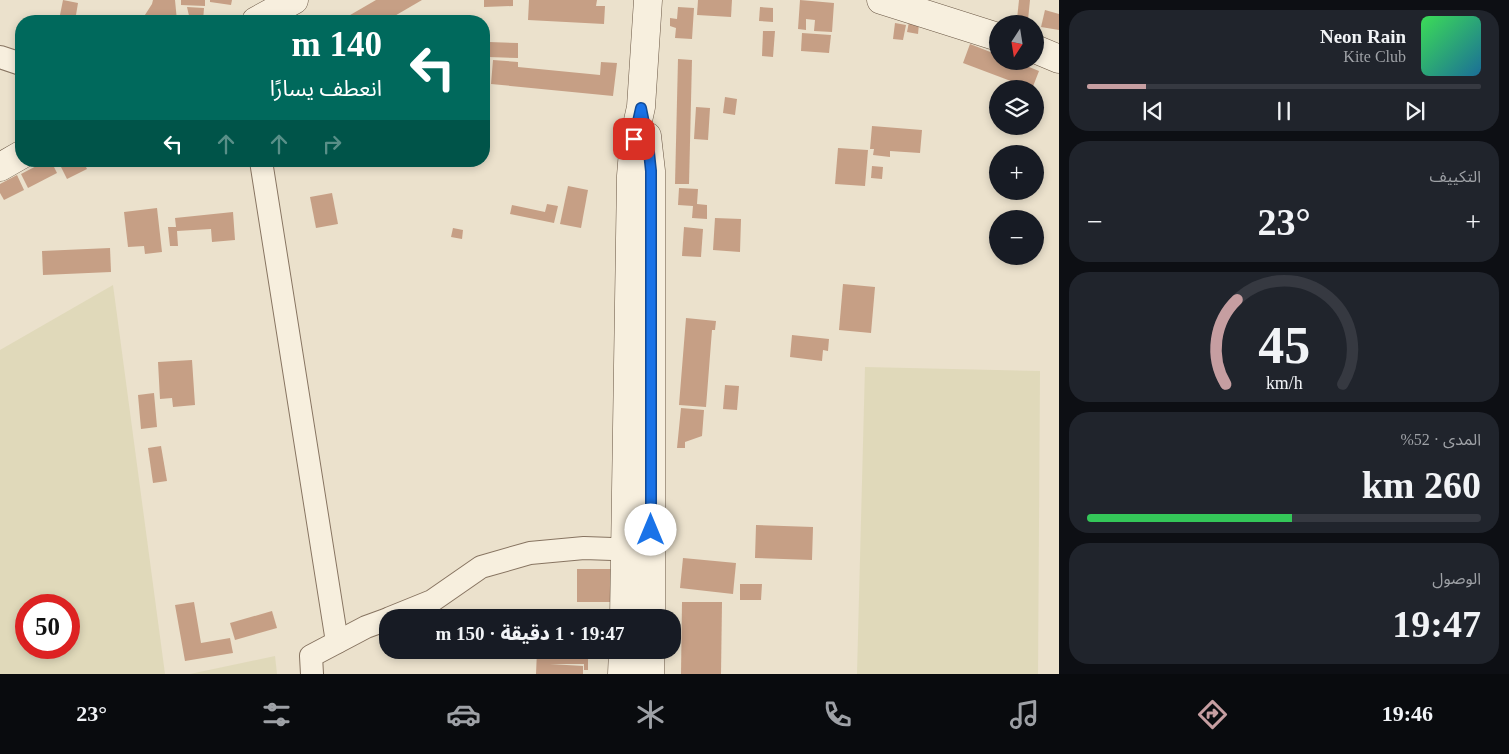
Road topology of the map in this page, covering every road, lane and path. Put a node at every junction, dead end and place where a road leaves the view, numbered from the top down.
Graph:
1 (294, 0) edge
2 (648, 0) edge
3 (881, 0) edge
4 (267, 15) edge
5 (989, 34) edge
6 (1044, 53) edge
7 (0, 57) edge
8 (1059, 59) edge
9 (15, 62) edge
10 (15, 159) edge
11 (262, 167) edge
12 (0, 168) edge
13 (638, 550) junction
14 (412, 609) edge
15 (626, 609) edge
16 (649, 609) edge
17 (379, 622) edge
18 (337, 642) junction
19 (623, 659) edge
20 (650, 659) edge
21 (312, 674) edge
22 (622, 674) edge
23 (650, 674) edge

1 - 4 main road
2 - 13 main road
3 - 5 main road
6 - 8 main road
7 - 9 street
10 - 12 main road
11 - 18 street
13 - 14 street
13 - 15 main road
13 - 16 main road
17 - 18 street
18 - 21 street
19 - 22 main road
20 - 23 main road

